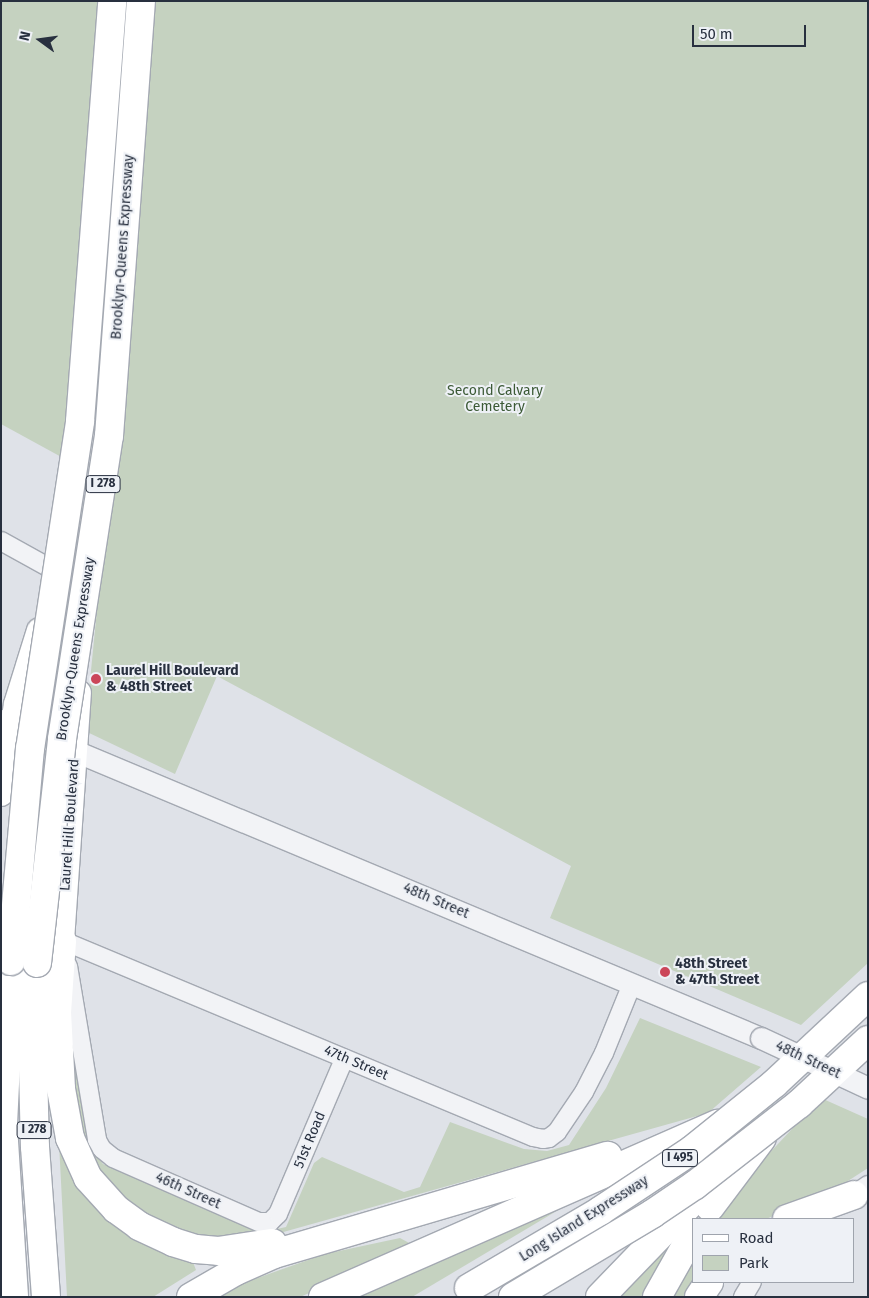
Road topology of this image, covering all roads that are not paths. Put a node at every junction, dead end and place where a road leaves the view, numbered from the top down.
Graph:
1 (112, 1) edge
2 (125, 1) edge
3 (141, 1) edge
4 (89, 463) junction
5 (1, 541) edge
6 (57, 572) junction
7 (7, 722) edge
8 (76, 750) junction
9 (12, 798) edge
10 (1, 915) edge
11 (62, 941) junction
12 (16, 957) edge
13 (632, 984) junction
14 (868, 996) edge
15 (868, 1008) edge
16 (868, 1026) edge
17 (868, 1040) edge
18 (344, 1059) junction
19 (868, 1088) edge
20 (792, 1098) junction
21 (708, 1128) junction
22 (104, 1152) joint
23 (861, 1190) edge
24 (703, 1218) edge
25 (790, 1218) edge
26 (821, 1218) edge
27 (273, 1220) joint
28 (692, 1235) edge
29 (328, 1238) junction
30 (708, 1283) edge
31 (751, 1283) edge
32 (461, 1292) edge
33 (14, 1297) edge
34 (46, 1297) edge
35 (191, 1297) edge
36 (323, 1297) edge
37 (514, 1297) edge
38 (600, 1297) edge
39 (656, 1297) edge
40 (699, 1297) edge
41 (743, 1297) edge

1 - 9 highway, Brooklyn-Queens Expressway / I 278, bridge
2 - 4 main road, Laurel Hill Boulevard
3 - 12 highway, Brooklyn-Queens Expressway / I 278, bridge
4 - 6 main road, Laurel Hill Boulevard
4 - 8 main road, Laurel Hill Boulevard
5 - 6 street
6 - 7 main road, Laurel Hill Boulevard
7 - 8 street, 48th Street
7 - 9 main road
8 - 11 main road, Laurel Hill Boulevard
8 - 13 street, 48th Street
9 - 12 highway, Brooklyn-Queens Expressway, bridge
10 - 11 street, 47th Street
11 - 18 street, 47th Street
11 - 22 street, Laurel Hill Boulevard
11 - 29 highway
12 - 33 highway, Brooklyn-Queens Expressway / I 278
12 - 34 highway, Brooklyn-Queens Expressway / I 278
13 - 18 street, 47th Street
13 - 19 street, 48th Street, bridge
14 - 32 highway, Long Island Expressway / I 495, bridge
15 - 21 highway
16 - 20 highway
17 - 37 highway, I 495, bridge
18 - 27 street, 51st Road
20 - 24 highway
20 - 38 highway
21 - 29 highway
21 - 36 highway
22 - 27 street, 46th Street
23 - 25 highway
23 - 26 street
28 - 39 highway
29 - 35 highway
30 - 40 highway
31 - 41 street

